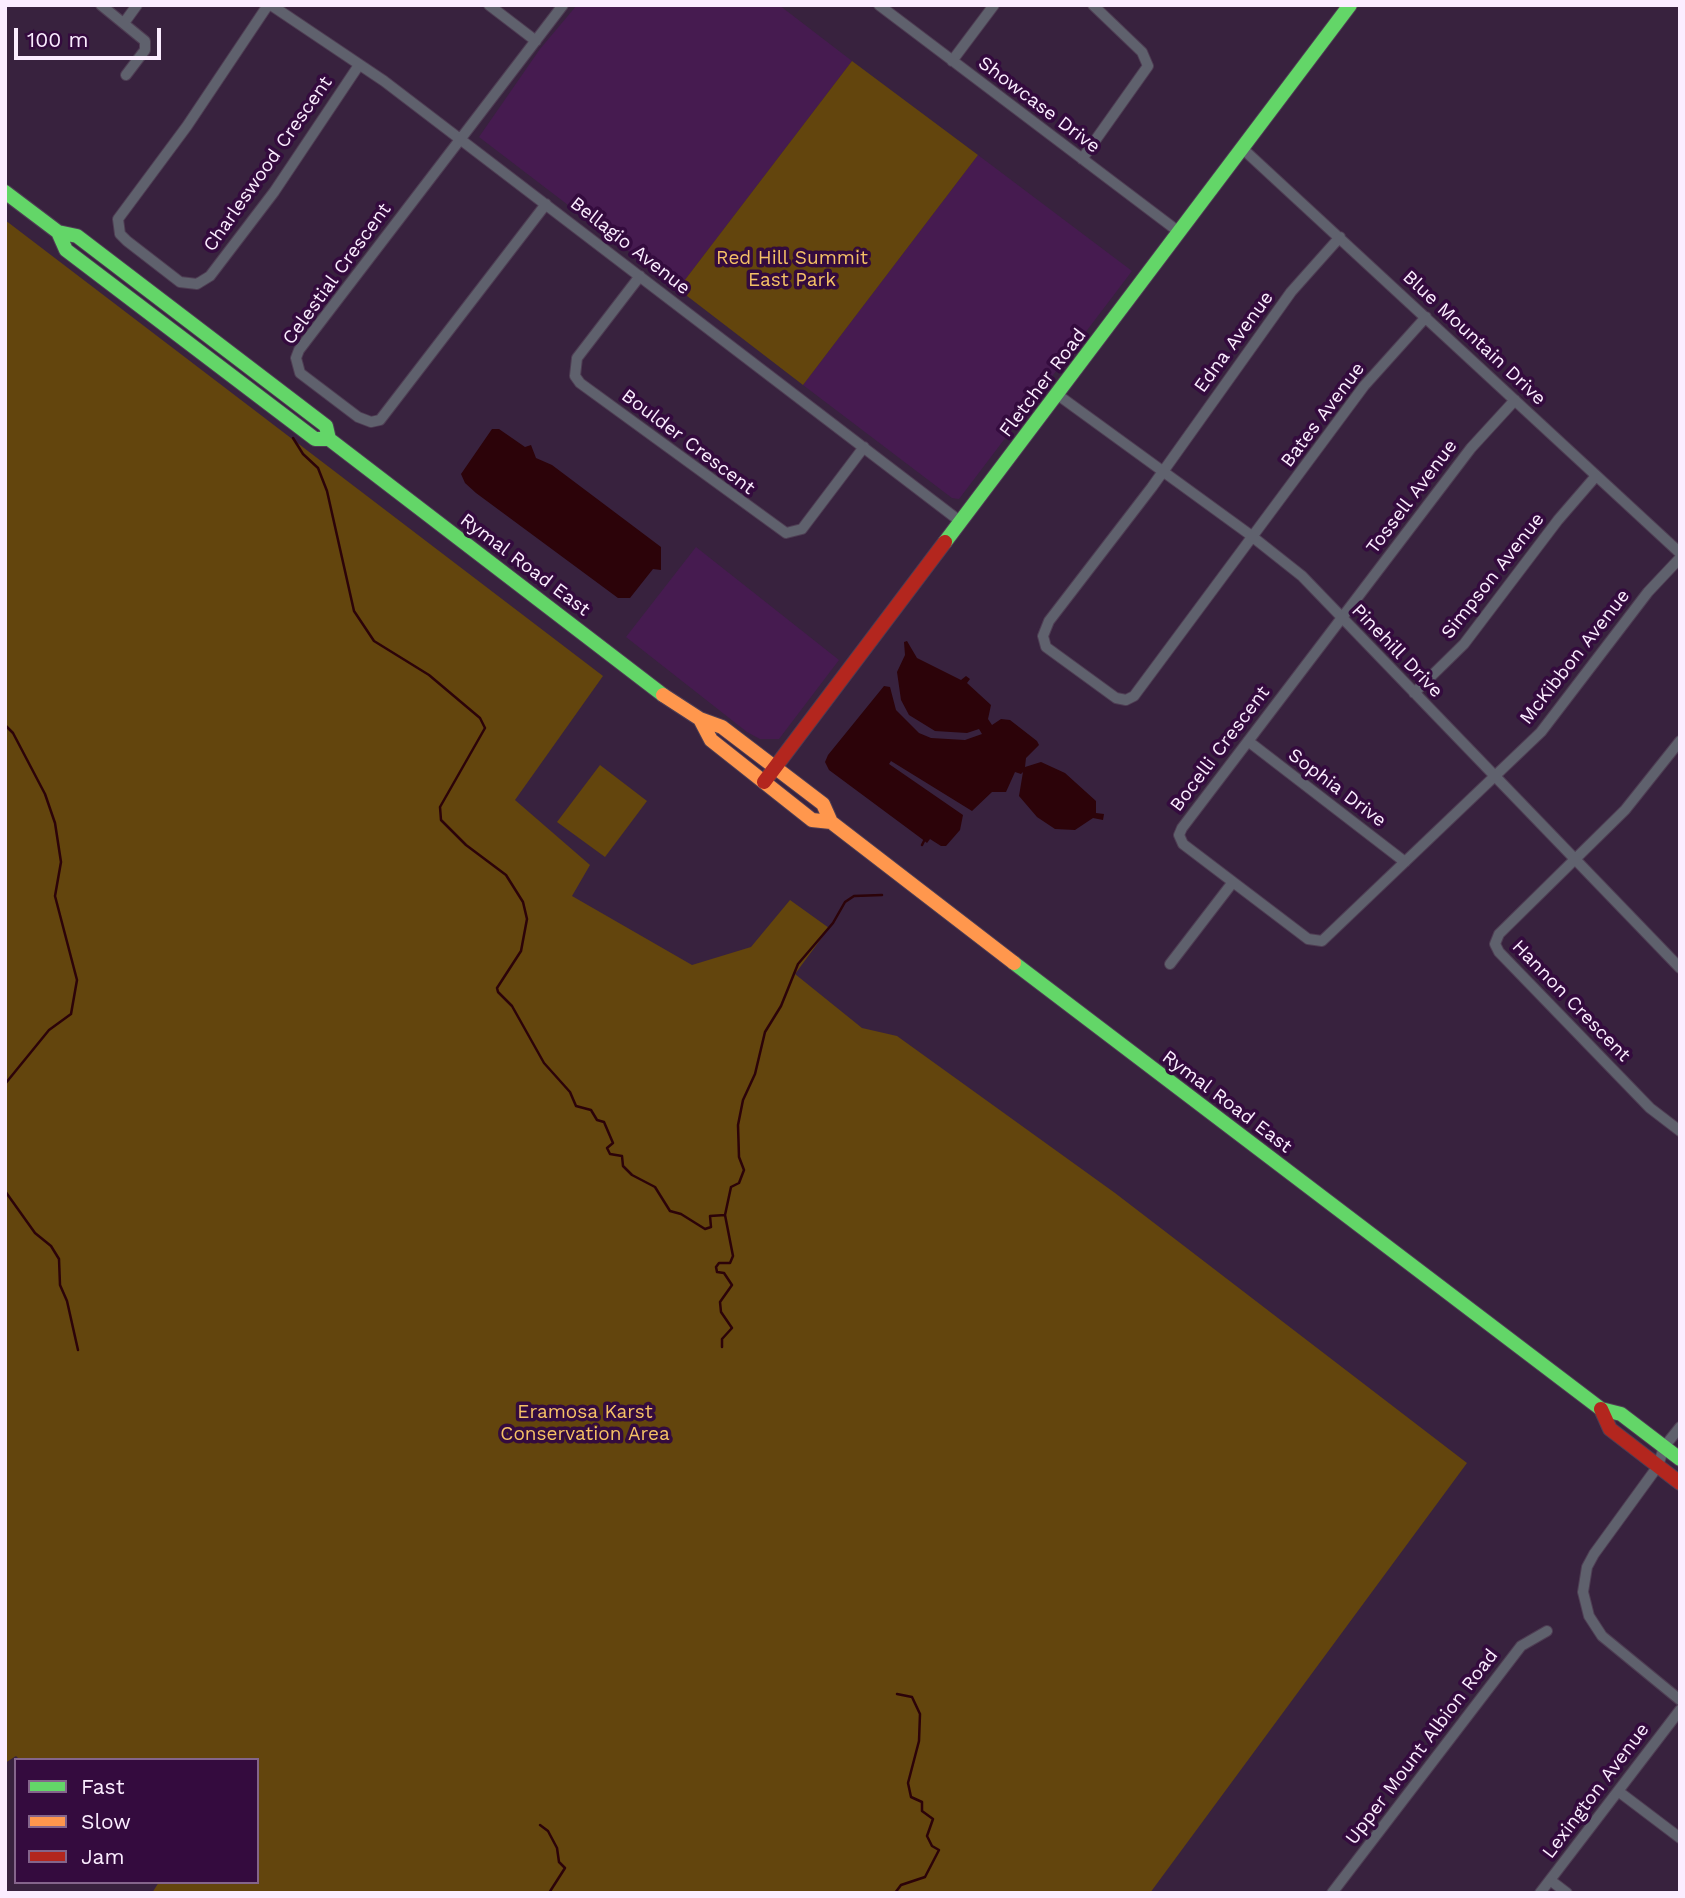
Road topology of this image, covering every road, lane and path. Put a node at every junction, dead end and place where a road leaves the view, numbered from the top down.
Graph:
1 (101, 5) edge
2 (137, 5) edge
3 (270, 5) edge
4 (489, 5) edge
5 (563, 5) edge
6 (879, 5) edge
7 (994, 5) edge
8 (1093, 5) edge
9 (1350, 5) edge
10 (124, 23) junction
11 (536, 41) junction
12 (952, 61) junction
13 (359, 65) junction
14 (126, 75) dead end
15 (460, 139) junction
16 (1243, 149) junction
17 (1082, 159) junction
18 (5, 192) edge
19 (547, 204) junction
20 (1179, 232) junction
21 (1340, 237) junction
22 (640, 276) junction
23 (1426, 317) junction
24 (1058, 395) junction
25 (1515, 400) junction
26 (864, 447) junction
27 (1163, 472) junction
28 (1596, 476) junction
29 (961, 522) junction
30 (1254, 538) junction
31 (1680, 555) edge
32 (1342, 618) junction
33 (1414, 693) junction
34 (699, 719) junction
35 (1248, 741) junction
36 (1680, 741) edge
37 (775, 768) junction
38 (1494, 775) junction
39 (764, 782) junction
40 (831, 822) junction
41 (1575, 859) junction
42 (1405, 862) junction
43 (1233, 882) junction
44 (1170, 964) dead end
45 (1680, 968) edge
46 (1680, 1131) edge
47 (1601, 1409) junction
48 (1680, 1427) edge
49 (1675, 1454) edge
50 (1658, 1466) junction
51 (1680, 1483) edge
52 (1546, 1631) dead end
53 (1680, 1699) edge
54 (1680, 1710) edge
55 (1618, 1791) junction
56 (1680, 1838) edge
57 (1550, 1880) junction
58 (1332, 1893) edge
59 (1540, 1893) edge
60 (1567, 1893) edge

1 - 10 street
2 - 10 street
3 - 13 street, Bellagio Avenue
3 - 13 street, Charleswood Crescent
4 - 11 street
5 - 11 street
6 - 12 street, Showcase Drive
7 - 12 street
8 - 17 street
9 - 16 main road, Fletcher Road
10 - 14 street
11 - 15 street
12 - 17 street, Showcase Drive
13 - 15 street, Bellagio Avenue
15 - 19 street, Bellagio Avenue
15 - 19 street, Celestial Crescent
16 - 20 main road, Fletcher Road
16 - 21 street, Blue Mountain Drive
17 - 20 street, Showcase Drive
18 - 34 main road, Rymal Road East
19 - 22 street, Bellagio Avenue
20 - 24 main road, Fletcher Road
21 - 23 street, Blue Mountain Drive
21 - 27 street, Edna Avenue
22 - 26 street, Bellagio Avenue
22 - 26 street, Boulder Crescent
23 - 25 street, Blue Mountain Drive
23 - 30 street, Bates Avenue
24 - 27 street, Pinehill Drive
24 - 29 main road, Fletcher Road
25 - 28 street, Blue Mountain Drive
25 - 32 street, Tossell Avenue
26 - 29 street, Bellagio Avenue
27 - 30 street, Pinehill Drive
27 - 30 street, Edna Avenue
28 - 31 street, Blue Mountain Drive
28 - 33 street, Simpson Avenue
29 - 37 main road, Fletcher Road
30 - 32 street, Pinehill Drive
31 - 38 street, McKibbon Avenue
32 - 33 street, Pinehill Drive
32 - 35 street, Bocelli Crescent
33 - 38 street, Pinehill Drive
34 - 37 main road, Rymal Road East
34 - 39 main road, Rymal Road East
35 - 42 street, Sophia Drive
35 - 43 street, Bocelli Crescent
36 - 41 street
37 - 39 main road, Fletcher Road
37 - 40 main road, Rymal Road East
38 - 41 street, Pinehill Drive
38 - 42 street, Bocelli Crescent
39 - 40 main road, Rymal Road East
40 - 47 main road, Rymal Road East
41 - 45 street, Pinehill Drive
41 - 46 street, Hannon Crescent
42 - 43 street, Bocelli Crescent
43 - 44 street
47 - 49 main road, Rymal Road East
47 - 50 main road, Rymal Road East
48 - 49 street
49 - 50 street
50 - 51 main road, Rymal Road East
50 - 53 street
52 - 58 street, Upper Mount Albion Road
54 - 55 street, Lexington Avenue
55 - 56 street
55 - 57 street, Lexington Avenue
57 - 59 street, Lexington Avenue
57 - 60 street

